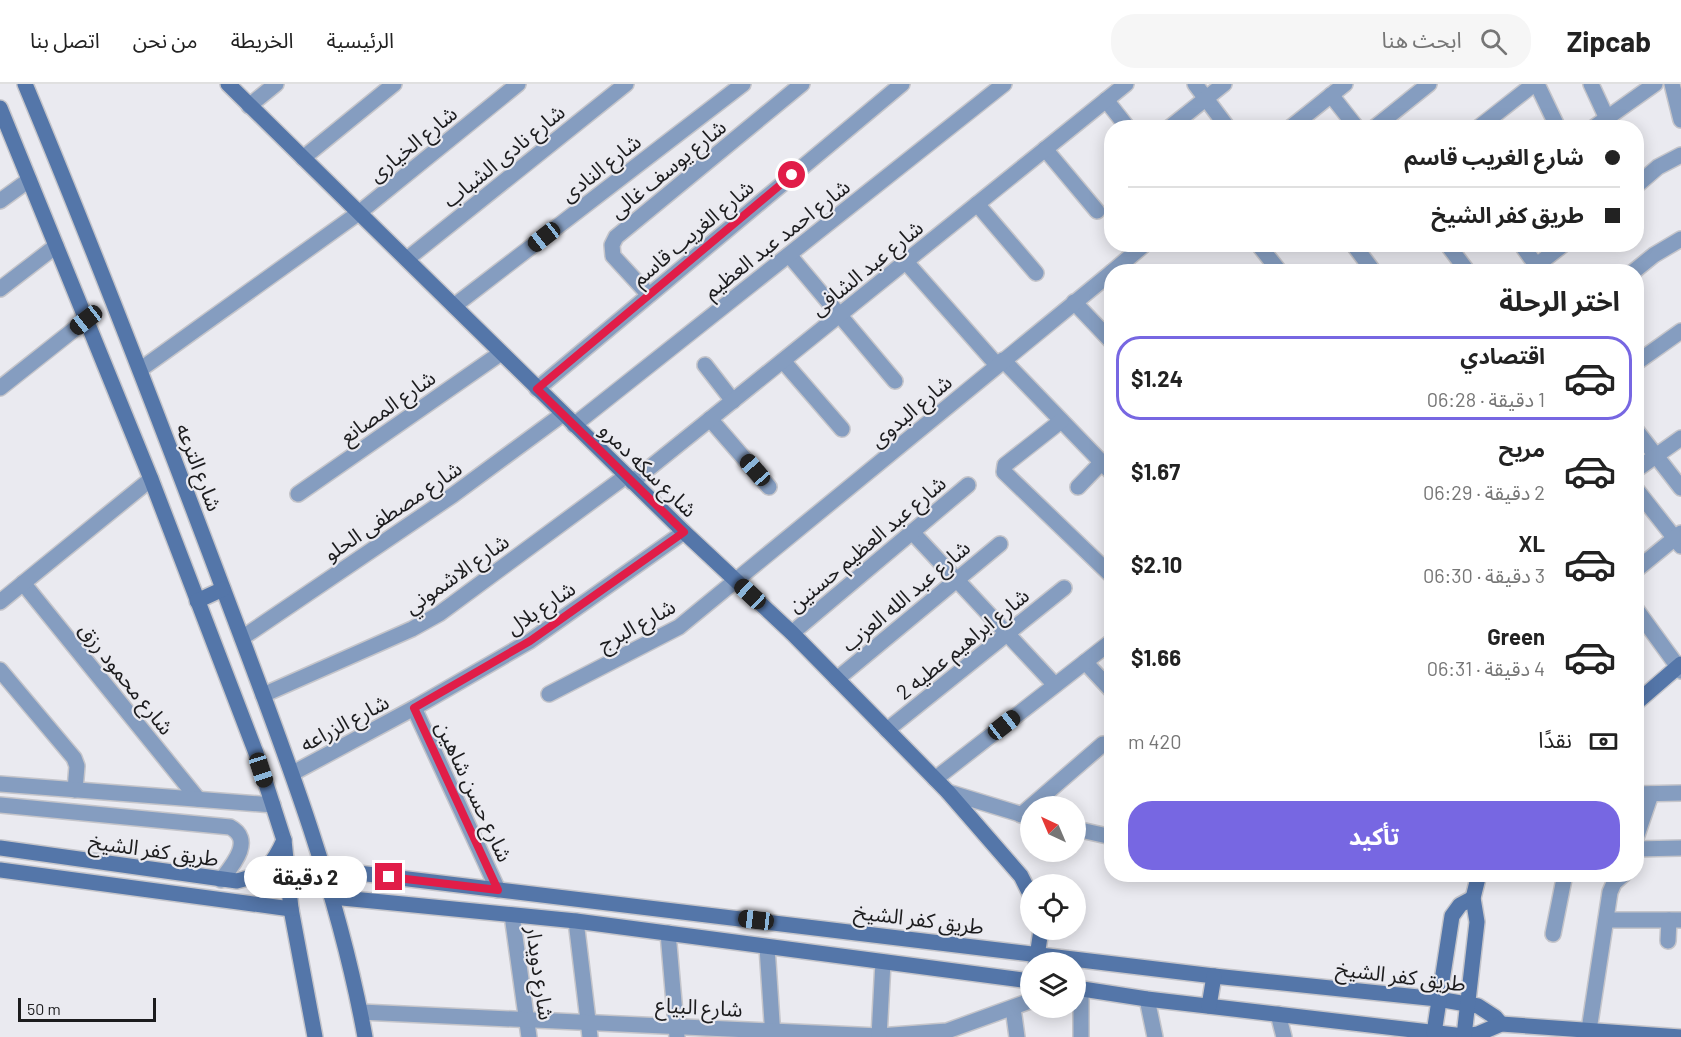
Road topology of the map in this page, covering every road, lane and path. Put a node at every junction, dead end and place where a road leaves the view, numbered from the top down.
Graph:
1 (25, 84) edge
2 (228, 84) edge
3 (276, 84) edge
4 (394, 84) edge
5 (518, 84) edge
6 (626, 84) edge
7 (743, 84) edge
8 (802, 84) edge
9 (902, 84) edge
10 (1004, 84) edge
11 (1126, 84) edge
12 (1195, 84) edge
13 (1224, 84) edge
14 (1345, 84) edge
15 (1429, 84) edge
16 (1535, 84) edge
17 (1591, 84) edge
18 (1655, 84) edge
19 (1673, 84) edge
20 (1331, 95) junction
21 (1206, 98) junction
22 (1106, 100) junction
23 (249, 106) junction
24 (0, 108) edge
25 (1122, 120) edge
26 (1179, 120) edge
27 (1222, 120) edge
28 (1300, 120) edge
29 (1351, 120) edge
30 (1384, 120) edge
31 (1488, 120) edge
32 (1554, 120) edge
33 (1608, 120) edge
34 (1613, 120) edge
35 (1681, 120) edge
36 (1045, 149) junction
37 (1681, 155) edge
38 (303, 158) junction
39 (1644, 179) edge
40 (29, 180) junction
41 (0, 201) edge
42 (977, 204) junction
43 (1097, 211) dead end
44 (360, 212) junction
45 (1681, 239) edge
46 (56, 246) junction
47 (1136, 252) edge
48 (1264, 252) edge
49 (1556, 252) edge
50 (789, 255) junction
51 (407, 259) junction
52 (906, 262) junction
53 (1121, 264) edge
54 (1274, 264) edge
55 (1543, 264) edge
56 (1643, 264) edge
57 (1036, 273) dead end
58 (1104, 278) edge
59 (0, 289) edge
60 (649, 295) junction
61 (1074, 302) junction
62 (454, 306) junction
63 (840, 315) junction
64 (86, 320) junction
65 (1681, 331) edge
66 (1104, 334) edge
67 (501, 353) junction
68 (1644, 357) edge
69 (783, 361) junction
70 (1000, 362) junction
71 (705, 364) dead end
72 (141, 369) junction
73 (895, 381) dead end
74 (0, 388) edge
75 (537, 389) junction
76 (733, 401) junction
77 (563, 414) junction
78 (710, 419) junction
79 (1061, 421) junction
80 (574, 425) junction
81 (842, 429) dead end
82 (1681, 438) edge
83 (1644, 440) edge
84 (1656, 456) junction
85 (1644, 464) edge
86 (1104, 465) edge
87 (1104, 470) edge
88 (151, 479) junction
89 (629, 479) junction
90 (968, 485) dead end
91 (769, 487) dead end
92 (1078, 487) dead end
93 (1681, 488) edge
94 (298, 494) dead end
95 (1644, 498) edge
96 (684, 532) junction
97 (912, 532) junction
98 (1679, 539) edge
99 (1000, 544) dead end
100 (1644, 564) edge
101 (1104, 568) edge
102 (957, 580) junction
103 (736, 581) junction
104 (23, 583) junction
105 (1064, 588) dead end
106 (223, 589) junction
107 (197, 601) junction
108 (0, 602) edge
109 (1644, 620) edge
110 (792, 633) junction
111 (1007, 634) junction
112 (242, 638) junction
113 (1104, 647) edge
114 (1084, 662) junction
115 (1680, 667) edge
116 (0, 670) edge
117 (837, 679) junction
118 (1104, 683) edge
119 (1055, 686) junction
120 (549, 694) dead end
121 (263, 695) junction
122 (1644, 696) edge
123 (414, 708) junction
124 (887, 730) junction
125 (1103, 744) dead end
126 (293, 773) junction
127 (935, 779) junction
128 (0, 784) edge
129 (75, 790) junction
130 (948, 792) junction
131 (1681, 793) edge
132 (1644, 794) edge
133 (1047, 796) edge
134 (198, 799) junction
135 (0, 805) edge
136 (273, 805) junction
137 (1020, 814) edge
138 (1086, 831) edge
139 (1104, 835) edge
140 (284, 840) junction
141 (0, 848) edge
142 (1681, 848) edge
143 (1644, 849) edge
144 (325, 869) junction
145 (0, 870) edge
146 (1020, 875) edge
147 (220, 880) junction
148 (1477, 882) edge
149 (1563, 882) edge
150 (1616, 882) edge
151 (498, 890) junction
152 (332, 897) junction
153 (1473, 898) junction
154 (291, 909) junction
155 (512, 915) junction
156 (1606, 920) junction
157 (1675, 920) edge
158 (576, 921) junction
159 (668, 933) junction
160 (1553, 934) dead end
161 (1668, 941) dead end
162 (767, 946) junction
163 (1020, 956) edge
164 (883, 962) junction
165 (1086, 963) edge
166 (1214, 976) junction
167 (1020, 980) edge
168 (1086, 989) edge
169 (1147, 999) junction
170 (1438, 999) junction
171 (1468, 1003) junction
172 (1020, 1005) edge
173 (1209, 1006) junction
174 (1013, 1008) junction
175 (361, 1012) junction
176 (1278, 1014) junction
177 (1080, 1018) edge
178 (527, 1020) junction
179 (1501, 1024) junction
180 (589, 1030) edge
181 (1589, 1030) junction
182 (676, 1032) edge
183 (1434, 1033) junction
184 (773, 1034) edge
185 (948, 1034) edge
186 (1627, 1035) edge
187 (879, 1036) edge
188 (1457, 1036) edge
189 (315, 1037) edge
190 (365, 1037) edge
191 (529, 1037) edge
192 (1017, 1037) edge
193 (1081, 1037) edge
194 (1155, 1037) edge
195 (1284, 1037) edge
196 (1681, 1037) edge

1 - 72 street, شارع الترعه
2 - 23 street, شارع سكه دمرو
3 - 23 street
4 - 38 street
5 - 44 street, شارع الخيارى
6 - 51 street, شارع نادى الشباب
7 - 62 street, شارع النادى
8 - 60 street, شارع يوسف غالى
9 - 60 street, شارع الغريب قاسم
10 - 50 street, شارع احمد عبد العظيم
11 - 22 street, شارع عبد الشافى
12 - 21 street
13 - 21 street
14 - 20 street
15 - 30 street
16 - 31 street
16 - 32 street
17 - 33 street
18 - 34 street
19 - 35 street
20 - 28 street
20 - 29 street
21 - 26 street
21 - 27 street
22 - 25 street
22 - 36 street, شارع عبد الشافى
23 - 38 street, شارع سكه دمرو
24 - 40 street
36 - 42 street, شارع عبد الشافى
36 - 43 street
37 - 39 street
38 - 44 street, شارع سكه دمرو
40 - 41 street
40 - 46 street
42 - 52 street, شارع عبد الشافى
42 - 57 street
44 - 51 street, شارع سكه دمرو
44 - 72 street, شارع الخيارى
45 - 56 street
46 - 59 street
46 - 64 street
47 - 53 street, شارع البدوى
48 - 54 street
49 - 55 street
50 - 63 street
50 - 80 street, شارع احمد عبد العظيم
51 - 62 street, شارع سكه دمرو
52 - 63 street, شارع عبد الشافى
52 - 70 street
58 - 61 street, شارع البدوى
60 - 75 street, شارع الغريب قاسم
61 - 66 street
61 - 70 street, شارع البدوى
62 - 67 street, شارع سكه دمرو
63 - 69 street, شارع عبد الشافى
63 - 73 street
64 - 74 street
64 - 88 street
65 - 68 street
67 - 75 street, شارع سكه دمرو
67 - 94 street, شارع المصانع
69 - 76 street, شارع عبد الشافى
69 - 81 street
70 - 79 street
70 - 103 street, شارع البدوى
71 - 76 street
72 - 106 street, شارع الترعه
75 - 77 street, شارع سكه دمرو
76 - 78 street, شارع عبد الشافى
77 - 80 street, شارع سكه دمرو
77 - 112 street, شارع مصطفى الحلو
78 - 89 street, شارع عبد الشافى
78 - 91 street
79 - 86 street
79 - 101 street
80 - 89 street, شارع سكه دمرو
82 - 84 street
83 - 84 street
84 - 85 street
84 - 93 street
87 - 92 street
88 - 104 street
88 - 107 street
89 - 96 street, شارع سكه دمرو
89 - 121 street, شارع الاشموني
90 - 97 street, شارع عبد العظيم حسنين
95 - 98 street
96 - 103 street, شارع سكه دمرو
96 - 123 street, شارع بلال
97 - 102 street
97 - 110 street, شارع عبد العظيم حسنين
98 - 100 street
99 - 102 street, شارع عبد الله العزب
102 - 111 street
102 - 117 street, شارع عبد الله العزب
103 - 110 street, شارع سكه دمرو
103 - 120 street, شارع البرج
104 - 108 street
104 - 134 street, شارع محمود رزق
105 - 111 street, شارع ابراهيم عطيه 2
106 - 107 street
106 - 112 street, شارع الترعه
107 - 136 street
109 - 115 street
110 - 117 street, شارع سكه دمرو
111 - 119 street
111 - 124 street, شارع ابراهيم عطيه 2
112 - 121 street, شارع الترعه
113 - 114 street
114 - 118 street
114 - 119 street
115 - 122 street
116 - 129 street
117 - 124 street, شارع سكه دمرو
119 - 127 street
121 - 126 street, شارع الترعه
123 - 126 street, شارع الزراعه
123 - 151 street, شارع حسن شاهين
124 - 127 street, شارع سكه دمرو
125 - 133 street
126 - 144 street, شارع الترعه
127 - 130 street, شارع سكه دمرو
128 - 129 street
129 - 134 street
130 - 137 street
130 - 146 street, شارع سكه دمرو
131 - 132 street
134 - 136 street
135 - 147 street
136 - 140 street
138 - 139 street
140 - 147 street, طريق كفر الشيخ
140 - 154 street
141 - 147 street, طريق كفر الشيخ
142 - 143 street
144 - 151 street, طريق كفر الشيخ
144 - 152 street, شارع الترعه
145 - 154 street, طريق كفر الشيخ
148 - 153 street
149 - 160 street
150 - 156 street
151 - 163 street, طريق كفر الشيخ
152 - 155 street
152 - 175 street, شارع الترعه
153 - 170 street
153 - 171 street
154 - 189 street
155 - 158 street
155 - 178 street, شارع دويدار
156 - 157 street
156 - 181 street
157 - 161 street
158 - 159 street
158 - 180 street
159 - 162 street
159 - 182 street
162 - 164 street
162 - 184 street
164 - 167 street
164 - 187 street
165 - 166 street, طريق كفر الشيخ
166 - 170 street, طريق كفر الشيخ
166 - 173 street
168 - 169 street
169 - 173 street
169 - 194 street
170 - 171 street, طريق كفر الشيخ
170 - 183 street
171 - 179 street, طريق كفر الشيخ
171 - 188 street
172 - 174 street, شارع البياع
173 - 176 street
174 - 185 street, شارع البياع
174 - 192 street
175 - 178 street, شارع البياع
175 - 190 street, شارع الترعه
176 - 183 street
176 - 195 street
177 - 193 street
178 - 180 street, شارع البياع
178 - 191 street, شارع دويدار
179 - 181 street
179 - 188 street
180 - 182 street, شارع البياع
181 - 186 street
182 - 184 street, شارع البياع
183 - 188 street
184 - 187 street, شارع البياع
185 - 187 street, شارع البياع
186 - 196 street

